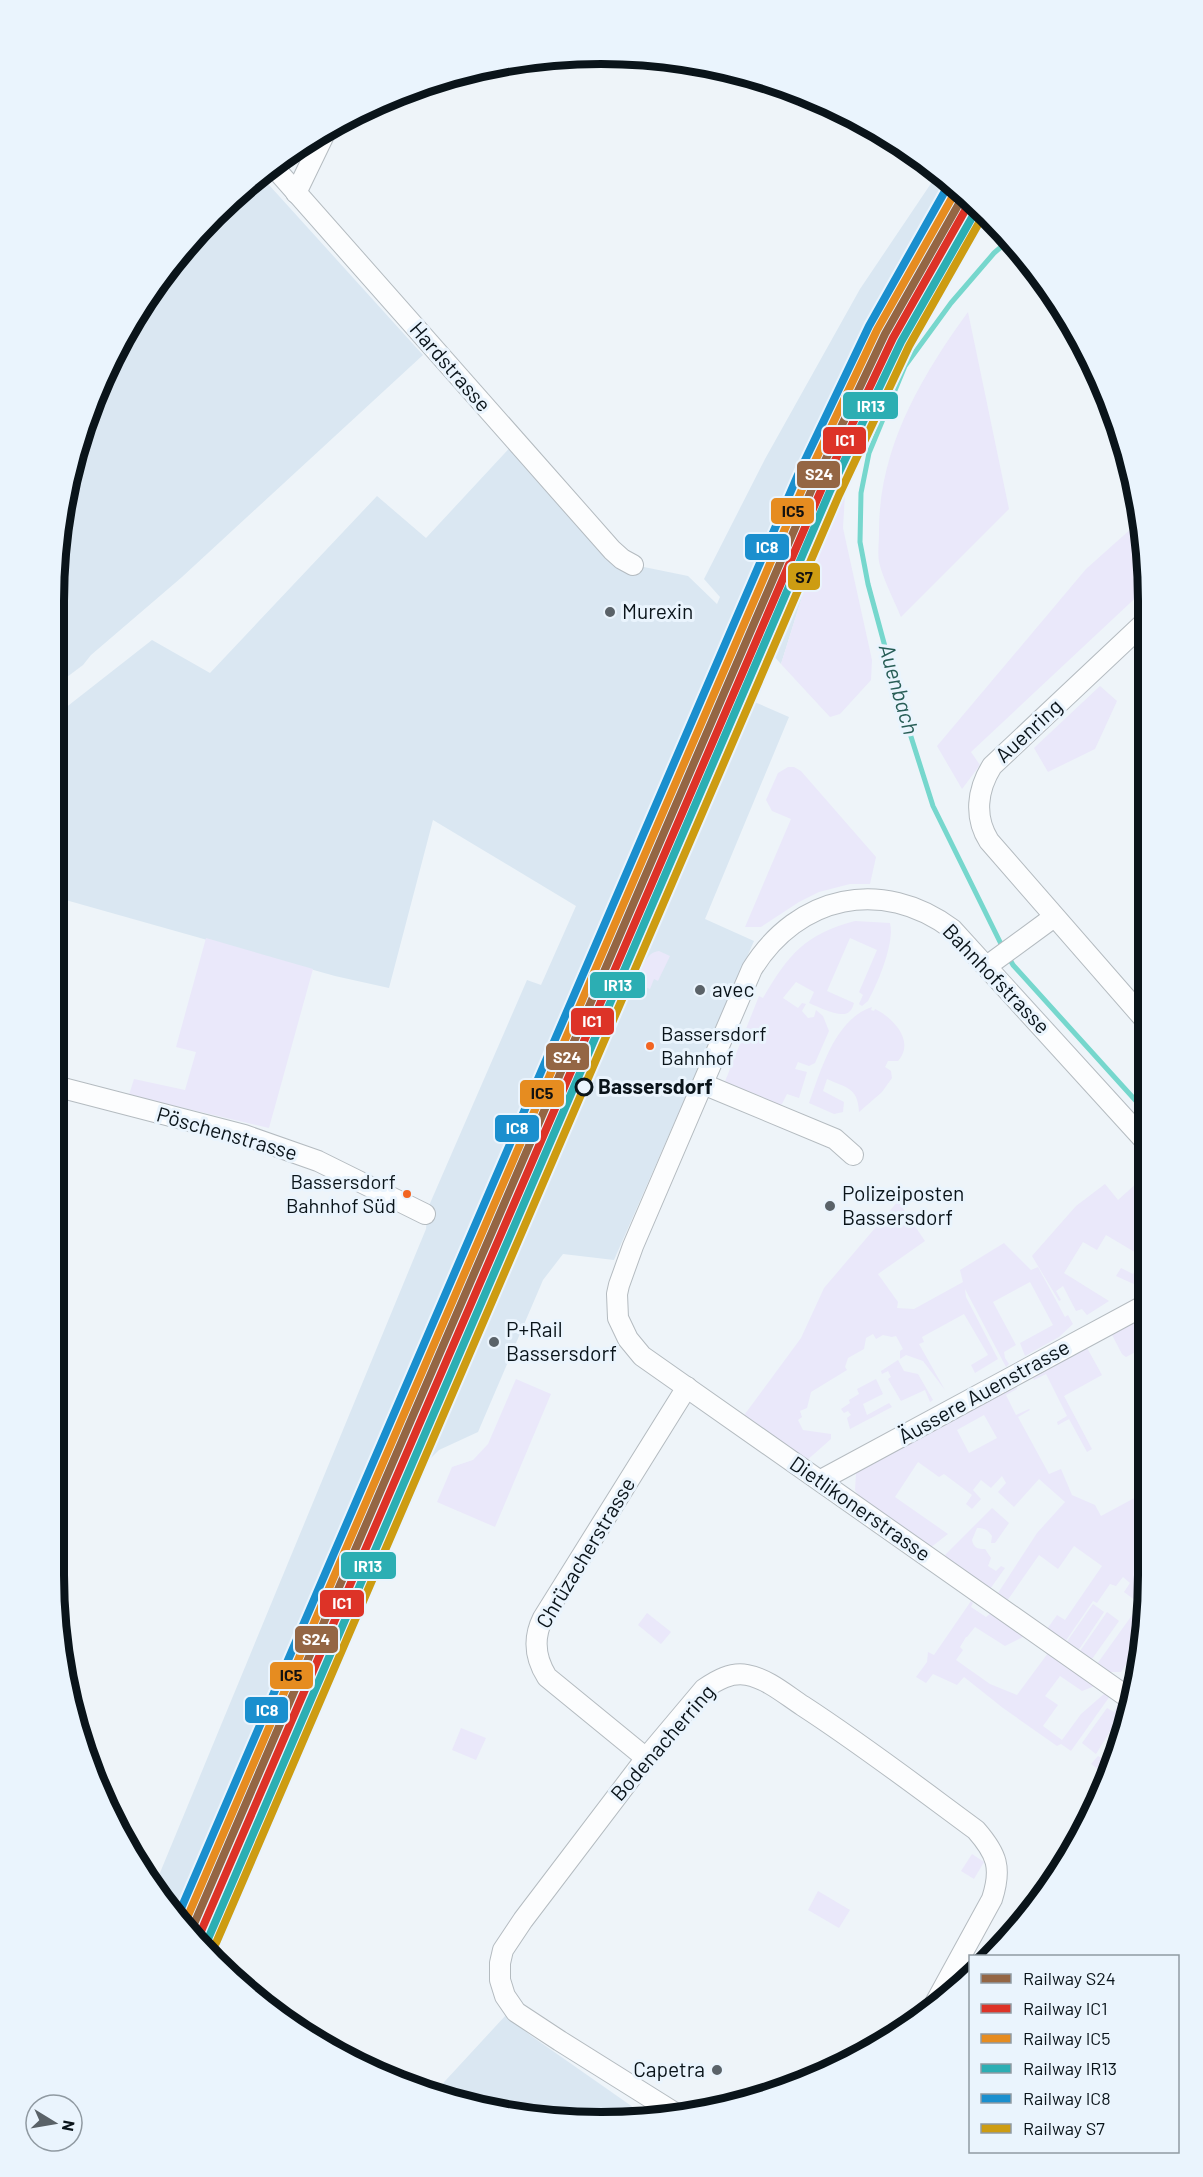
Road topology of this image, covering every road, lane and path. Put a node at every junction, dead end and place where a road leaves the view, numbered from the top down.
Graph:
1 (320, 145) edge
2 (278, 173) edge
3 (296, 194) junction
4 (633, 565) dead end
5 (1138, 629) edge
6 (1054, 916) junction
7 (1000, 956) junction
8 (1138, 1011) edge
9 (703, 1084) junction
10 (64, 1088) edge
11 (1138, 1132) edge
12 (853, 1155) dead end
13 (425, 1214) dead end
14 (617, 1296) joint
15 (1138, 1309) edge
16 (687, 1387) junction
17 (821, 1480) junction
18 (1124, 1695) edge
19 (646, 1758) junction
20 (942, 1991) edge
21 (668, 2108) edge

1 - 3 street
2 - 3 street, Hardstrasse
3 - 4 street, Hardstrasse
5 - 6 street, Auenring
6 - 7 street
6 - 8 street, Auenring
7 - 9 street, Bahnhofstrasse
7 - 11 street, Bahnhofstrasse
9 - 12 street
9 - 14 street, Bahnhofstrasse
10 - 13 street, Pöschenstrasse
14 - 16 street, Dietlikonerstrasse
15 - 17 street, Äussere Auenstrasse
16 - 17 street, Dietlikonerstrasse
16 - 19 street, Chrüzacherstrasse
17 - 18 street, Dietlikonerstrasse
19 - 20 street, Bodenacherring
19 - 21 street, Bodenacherring

